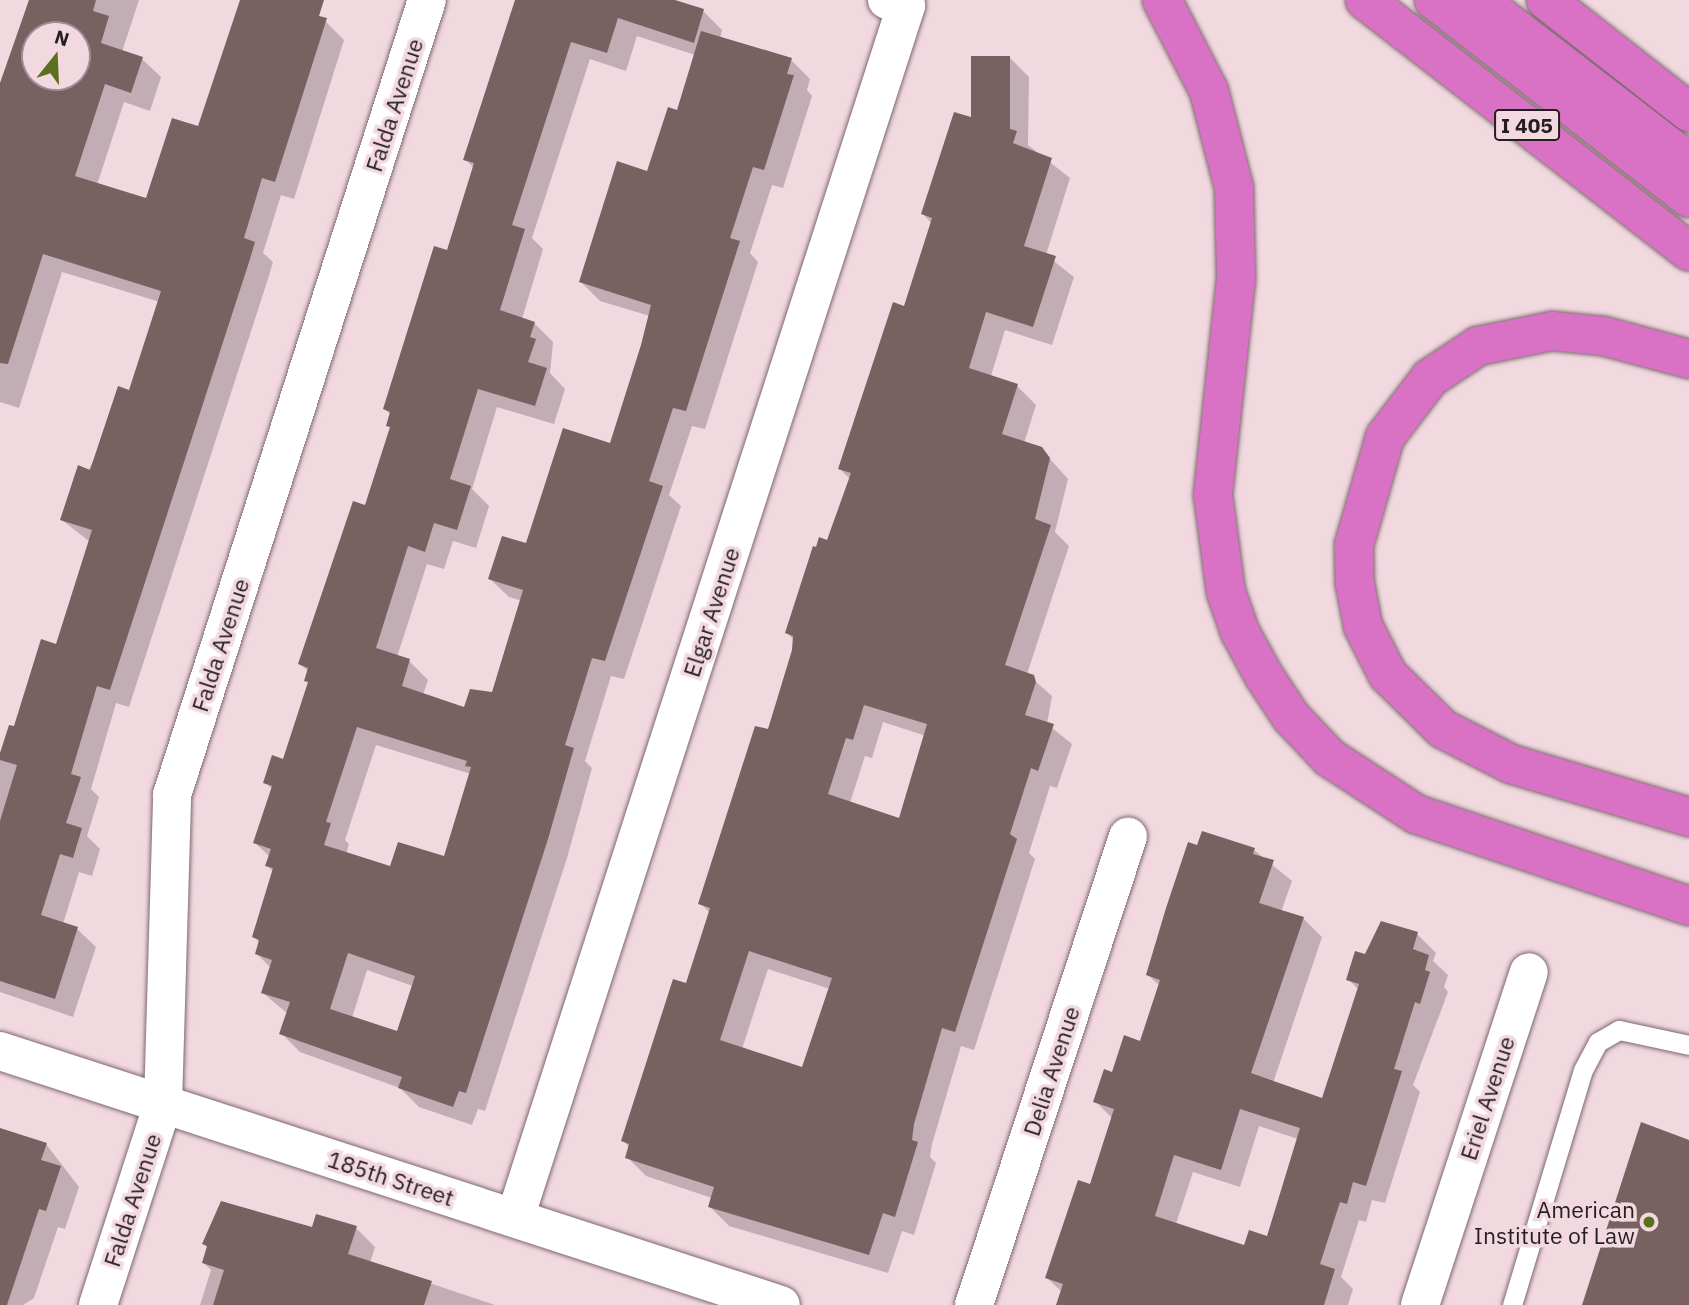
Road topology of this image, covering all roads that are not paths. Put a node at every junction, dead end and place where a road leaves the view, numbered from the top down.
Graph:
1 (427, 0) edge
2 (1162, 0) edge
3 (1365, 0) edge
4 (1434, 0) edge
5 (1479, 0) edge
6 (1546, 0) edge
7 (896, 3) edge
8 (1689, 111) edge
9 (1689, 162) edge
10 (1689, 198) edge
11 (1689, 251) edge
12 (1689, 359) edge
13 (1689, 817) edge
14 (1128, 837) dead end
15 (1689, 906) edge
16 (1529, 972) dead end
17 (1689, 1045) edge
18 (0, 1051) edge
19 (163, 1104) junction
20 (515, 1218) junction
21 (98, 1305) edge
22 (781, 1305) edge
23 (974, 1305) edge
24 (1420, 1305) edge
25 (1512, 1305) edge

1 - 19 street, Falda Avenue
2 - 15 highway
3 - 11 highway, I 405
4 - 10 highway
5 - 9 highway
6 - 8 highway
7 - 20 street, Elgar Avenue
12 - 13 highway
14 - 23 street, Delia Avenue
16 - 24 street, Eriel Avenue
17 - 25 lane
18 - 19 street, 185th Street
19 - 20 street, 185th Street
19 - 21 street, Falda Avenue
20 - 22 street, 185th Street

